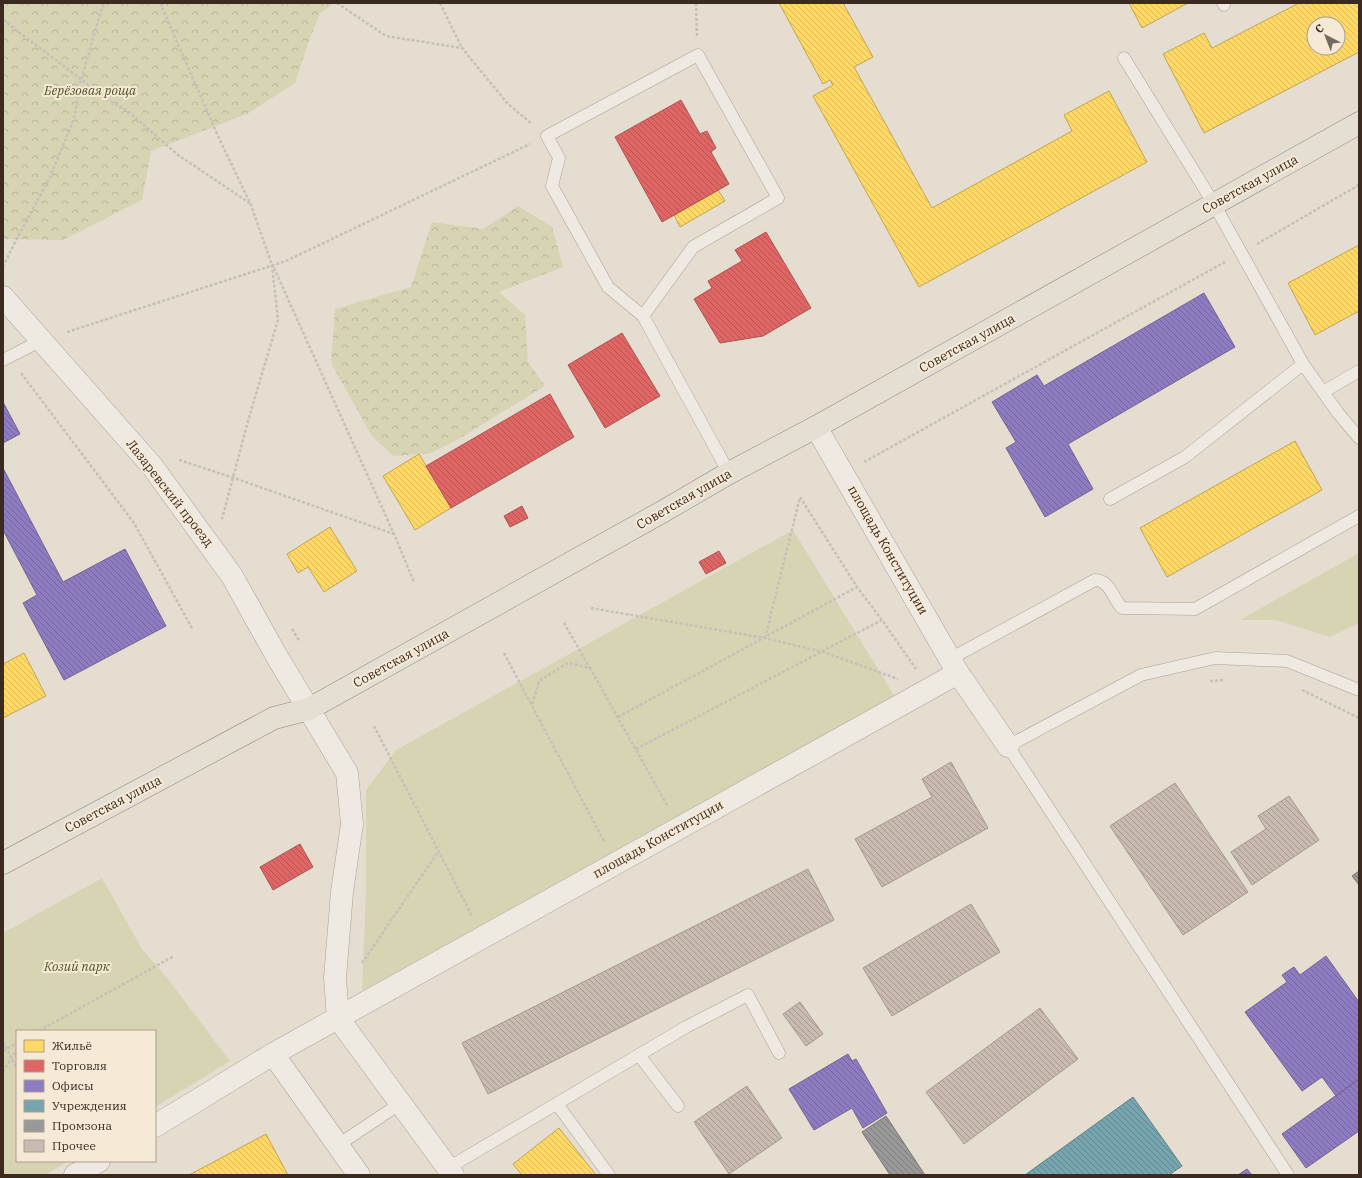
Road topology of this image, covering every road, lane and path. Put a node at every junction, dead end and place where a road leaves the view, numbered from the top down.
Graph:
1 (105, 3) edge
2 (160, 3) edge
3 (336, 3) edge
4 (440, 3) edge
5 (696, 3) edge
6 (3, 20) edge
7 (462, 48) junction
8 (698, 56) junction
9 (1124, 58) dead end
10 (81, 80) junction
11 (1359, 123) edge
12 (547, 136) junction
13 (1359, 185) edge
14 (251, 204) junction
15 (1214, 204) junction
16 (1241, 252) junction
17 (272, 265) junction
18 (3, 267) edge
19 (3, 297) edge
20 (643, 316) junction
21 (42, 340) junction
22 (6, 359) edge
23 (1303, 364) junction
24 (1359, 371) edge
25 (1323, 392) junction
26 (816, 427) junction
27 (1359, 438) edge
28 (177, 460) dead end
29 (729, 473) junction
30 (844, 473) junction
31 (234, 478) junction
32 (1110, 499) dead end
33 (1359, 516) edge
34 (394, 534) junction
35 (214, 550) junction
36 (414, 582) dead end
37 (857, 588) junction
38 (591, 608) dead end
39 (882, 620) junction
40 (564, 623) dead end
41 (193, 630) dead end
42 (764, 638) junction
43 (823, 652) junction
44 (504, 653) dead end
45 (954, 666) junction
46 (590, 668) junction
47 (918, 672) dead end
48 (1224, 680) dead end
49 (1208, 681) dead end
50 (896, 684) dead end
51 (1298, 688) dead end
52 (1359, 690) edge
53 (532, 706) junction
54 (309, 709) junction
55 (618, 717) junction
56 (1359, 718) edge
57 (374, 726) dead end
58 (1008, 746) junction
59 (636, 750) junction
60 (674, 802) dead end
61 (667, 806) junction
62 (679, 827) junction
63 (438, 852) junction
64 (3, 863) edge
65 (615, 863) junction
66 (483, 937) junction
67 (174, 956) dead end
68 (358, 969) dead end
69 (335, 978) junction
70 (338, 1018) junction
71 (41, 1030) edge
72 (310, 1033) junction
73 (3, 1042) edge
74 (16, 1044) edge
75 (7, 1049) junction
76 (3, 1051) edge
77 (16, 1051) edge
78 (779, 1053) dead end
79 (273, 1054) junction
80 (639, 1055) junction
81 (12, 1059) junction
82 (16, 1067) edge
83 (3, 1072) edge
84 (401, 1103) junction
85 (557, 1104) junction
86 (678, 1106) dead end
87 (156, 1125) edge
88 (338, 1145) junction
89 (97, 1167) edge
90 (451, 1172) edge
91 (75, 1175) edge
92 (359, 1175) edge
93 (609, 1175) edge
94 (1288, 1175) edge

1 - 10 path
2 - 14 path
3 - 7 path
4 - 7 path
5 - 8 path
6 - 10 path
7 - 12 path
8 - 12 lane
8 - 20 lane
9 - 15 lane
10 - 14 path
10 - 18 path
11 - 15 main road, Советская улица
12 - 17 path
12 - 20 lane
13 - 16 path
14 - 17 path
15 - 16 lane
15 - 26 main road, Советская улица
16 - 23 lane
16 - 30 path
17 - 21 path
17 - 31 path
17 - 34 path
19 - 21 street, Лазаревский проезд
20 - 29 lane
21 - 22 lane
21 - 35 street, Лазаревский проезд
22 - 41 path
23 - 25 lane
23 - 32 lane
24 - 25 lane
25 - 27 lane
26 - 29 main road, Советская улица
26 - 30 street, площадь Конституции
28 - 31 path
29 - 54 main road, Советская улица
30 - 45 street, площадь Конституции
31 - 34 path
31 - 35 path
33 - 45 lane
34 - 36 path
35 - 54 street, Лазаревский проезд
37 - 39 path
37 - 42 path
37 - 42 path
38 - 42 path
39 - 43 path
39 - 47 path
40 - 46 path
42 - 43 path
42 - 55 path
43 - 50 path
43 - 59 path
44 - 53 path
45 - 58 street, площадь Конституции
45 - 62 street, площадь Конституции
46 - 53 path
46 - 55 path
48 - 49 path
51 - 56 path
52 - 58 lane
53 - 65 path
54 - 64 main road, Советская улица
54 - 69 street, Лазаревский проезд
55 - 59 path
57 - 63 path
58 - 94 lane
59 - 61 path
60 - 61 path
61 - 62 path
62 - 65 street, площадь Конституции
63 - 66 path
63 - 68 path
65 - 66 street, площадь Конституции
66 - 70 street, площадь Конституции
67 - 71 path
69 - 70 street
69 - 72 street
70 - 72 street, площадь Конституции
70 - 84 street
72 - 79 street, площадь Конституции
73 - 75 path
74 - 75 path
75 - 76 path
75 - 81 path
77 - 81 path
78 - 80 lane
79 - 87 street
79 - 88 street
80 - 85 lane
80 - 86 lane
81 - 82 path
81 - 83 path
84 - 88 lane
84 - 90 street
85 - 90 lane
85 - 93 lane
88 - 92 street
89 - 91 street

